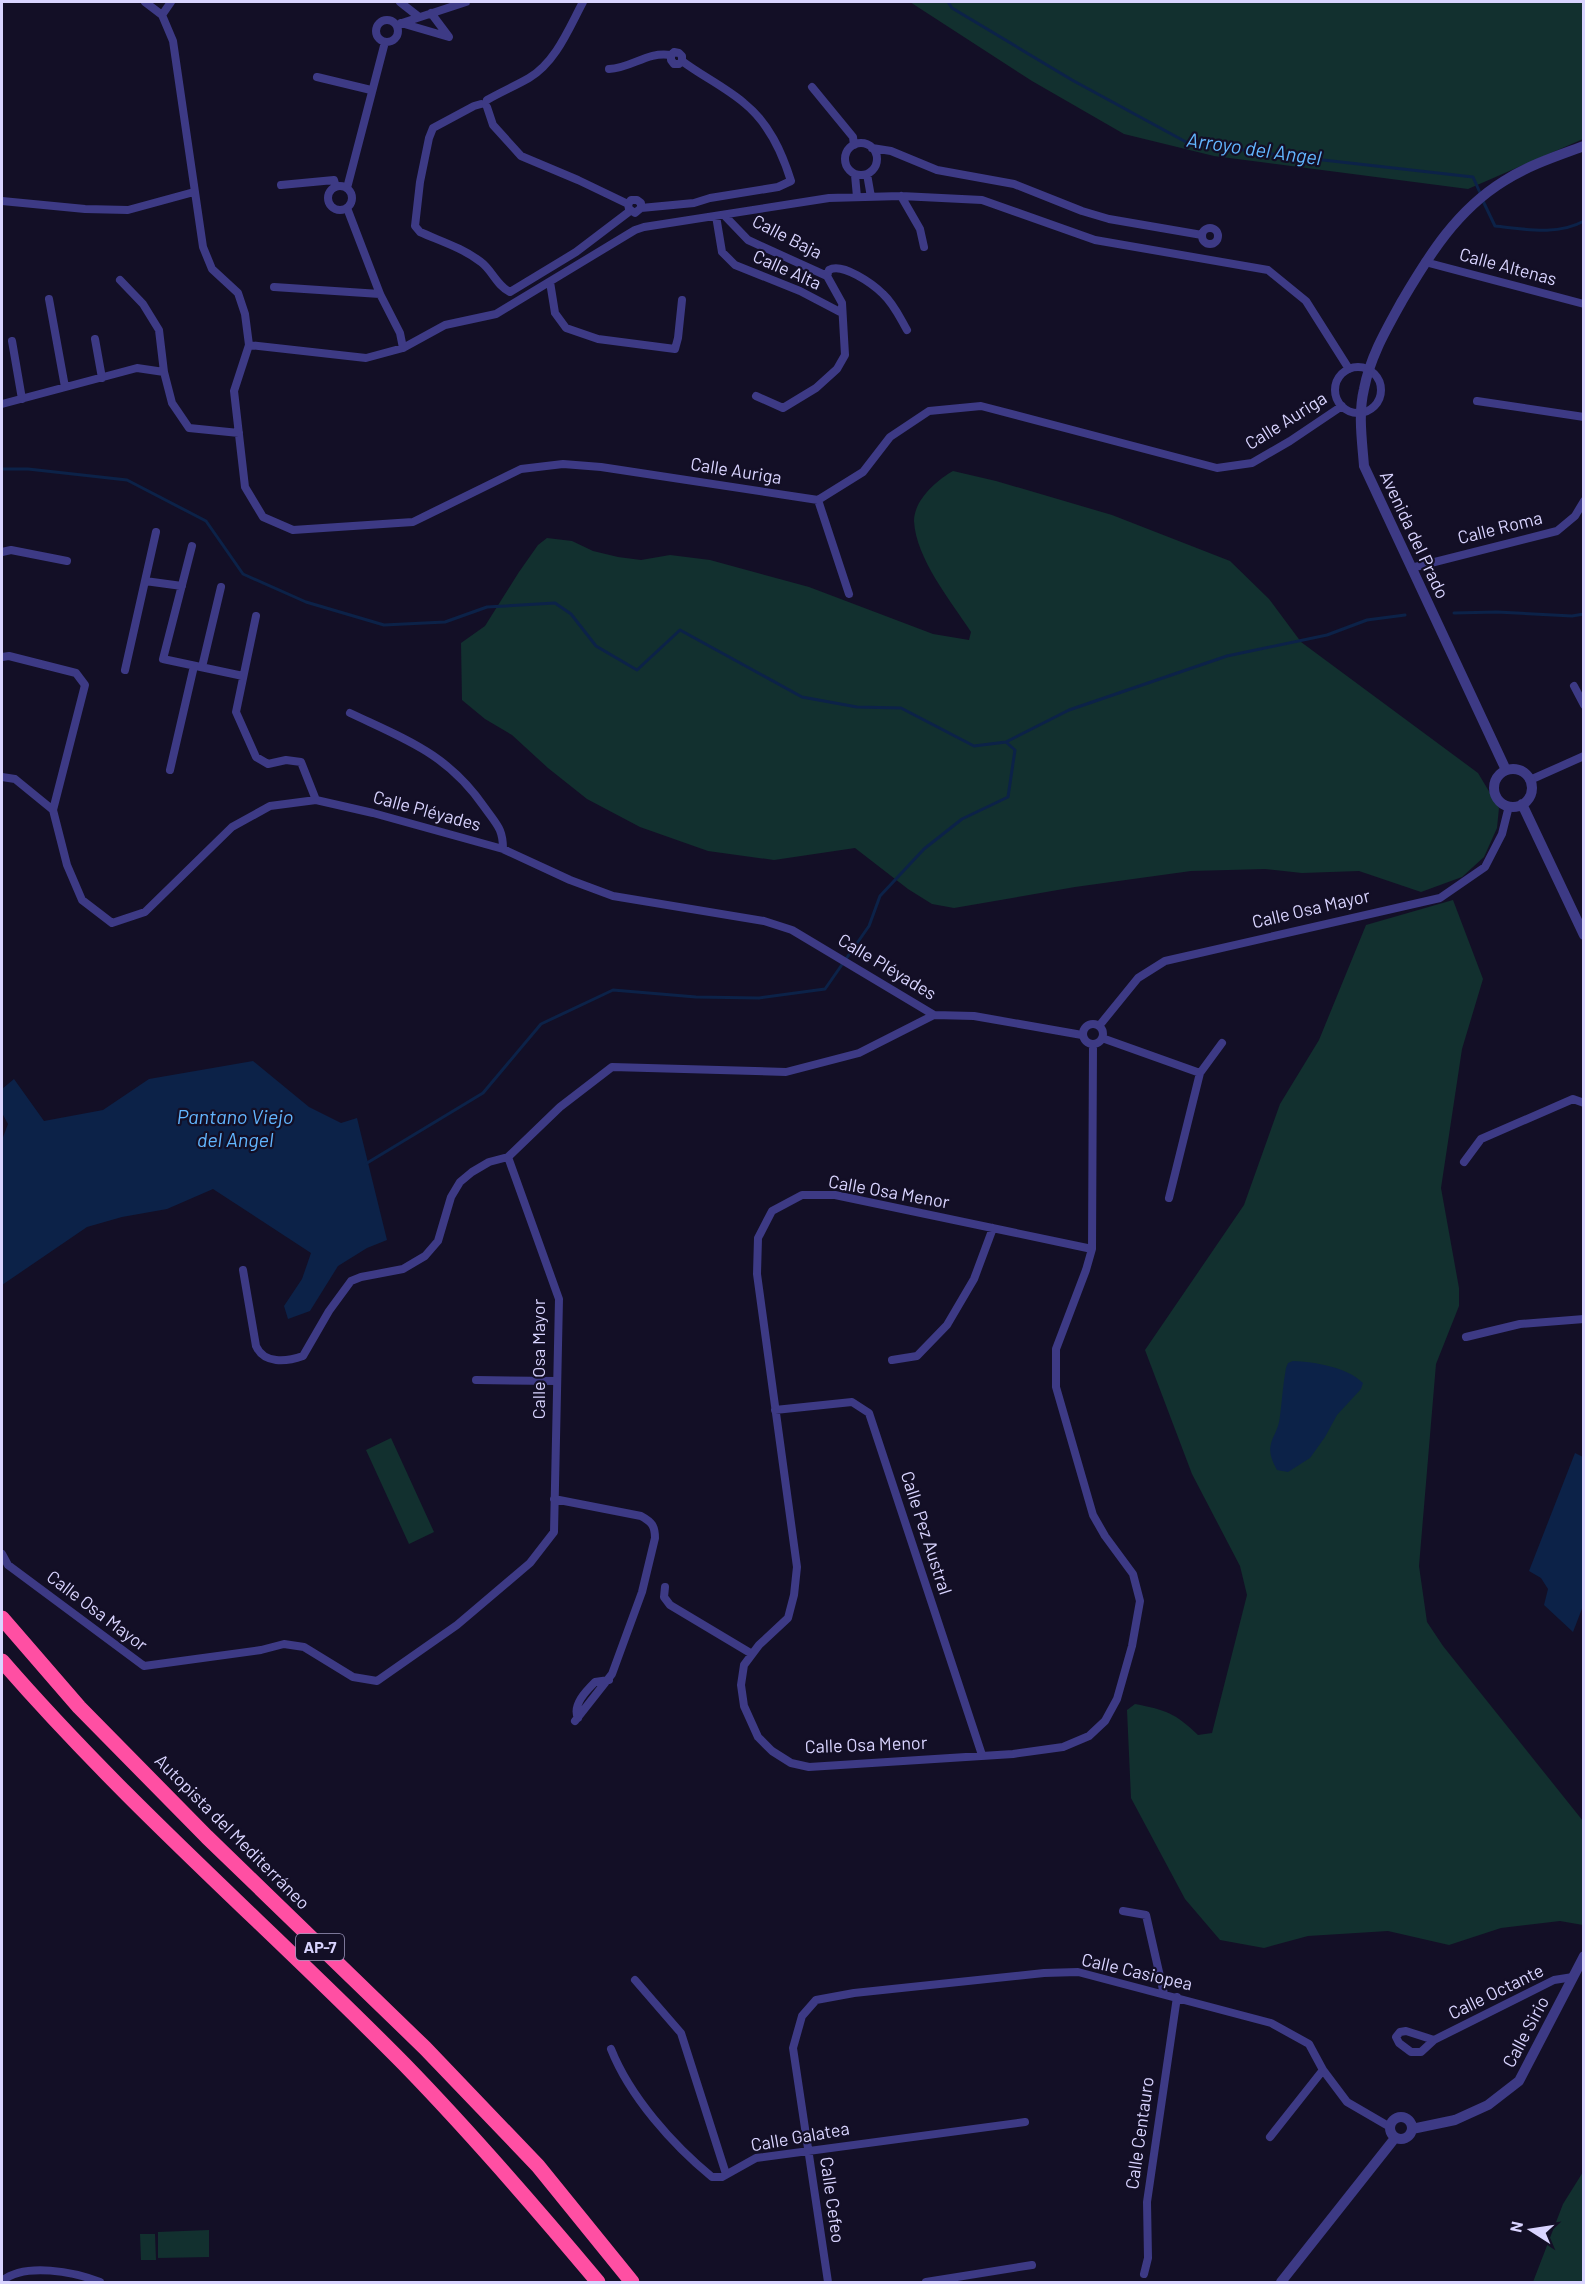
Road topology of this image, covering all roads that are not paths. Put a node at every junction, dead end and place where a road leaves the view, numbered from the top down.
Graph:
1 (144, 2) edge
2 (171, 2) edge
3 (400, 2) edge
4 (466, 2) edge
5 (583, 2) edge
6 (431, 13) junction
7 (162, 15) junction
8 (419, 17) junction
9 (398, 24) junction
10 (385, 42) junction
11 (609, 69) dead end
12 (317, 77) dead end
13 (812, 87) dead end
14 (371, 90) junction
15 (485, 104) junction
16 (854, 145) junction
17 (1584, 146) edge
18 (872, 148) junction
19 (867, 174) junction
20 (855, 175) junction
21 (281, 185) dead end
22 (336, 187) junction
23 (347, 188) junction
24 (194, 192) junction
25 (901, 196) junction
26 (857, 197) junction
27 (871, 197) junction
28 (2, 201) edge
29 (347, 208) junction
30 (634, 209) junction
31 (720, 215) junction
32 (640, 228) junction
33 (1203, 235) dead end
34 (924, 248) dead end
35 (1425, 262) junction
36 (827, 276) junction
37 (120, 280) dead end
38 (550, 282) junction
39 (274, 287) dead end
40 (380, 294) junction
41 (49, 299) dead end
42 (682, 300) dead end
43 (1584, 304) edge
44 (842, 313) junction
45 (906, 330) dead end
46 (94, 339) dead end
47 (12, 341) dead end
48 (249, 345) junction
49 (403, 348) junction
50 (1349, 369) junction
51 (1368, 369) junction
52 (164, 372) junction
53 (102, 378) junction
54 (65, 387) junction
55 (756, 396) dead end
56 (22, 399) junction
57 (1478, 401) dead end
58 (2, 404) edge
59 (1341, 405) junction
60 (1360, 413) junction
61 (1584, 417) edge
62 (239, 433) junction
63 (818, 500) junction
64 (1584, 501) edge
65 (156, 532) dead end
66 (192, 546) dead end
67 (2, 552) edge
68 (67, 561) dead end
69 (1411, 568) junction
70 (145, 581) junction
71 (182, 586) junction
72 (221, 587) dead end
73 (849, 594) dead end
74 (256, 616) dead end
75 (2, 657) edge
76 (198, 667) junction
77 (125, 670) dead end
78 (243, 676) junction
79 (1574, 686) dead end
80 (1584, 705) edge
81 (350, 713) dead end
82 (1584, 756) edge
83 (170, 770) dead end
84 (1506, 770) junction
85 (2, 777) edge
86 (1530, 780) junction
87 (316, 800) junction
88 (1522, 804) junction
89 (1509, 806) junction
90 (53, 810) junction
91 (503, 849) junction
92 (1584, 935) edge
93 (934, 1015) junction
94 (1099, 1026) junction
95 (1082, 1035) junction
96 (1102, 1038) junction
97 (1222, 1043) dead end
98 (1093, 1044) junction
99 (1200, 1073) junction
100 (1584, 1103) edge
101 (508, 1157) junction
102 (1464, 1162) dead end
103 (1169, 1198) dead end
104 (993, 1228) junction
105 (1092, 1249) junction
106 (243, 1270) dead end
107 (1584, 1319) edge
108 (1466, 1337) dead end
109 (892, 1360) dead end
110 (476, 1380) dead end
111 (556, 1381) junction
112 (776, 1410) junction
113 (554, 1499) junction
114 (2, 1554) edge
115 (665, 1587) dead end
116 (2, 1618) edge
117 (752, 1654) junction
118 (2, 1661) edge
119 (577, 1720) dead end
120 (982, 1755) junction
121 (1124, 1911) dead end
122 (1584, 1956) edge
123 (1573, 1977) junction
124 (635, 1980) dead end
125 (1164, 1994) junction
126 (1177, 1997) junction
127 (802, 2016) joint
128 (1434, 2040) dead end
129 (611, 2049) dead end
130 (1323, 2070) junction
131 (1025, 2122) dead end
132 (1390, 2127) junction
133 (1412, 2129) junction
134 (1270, 2137) dead end
135 (1395, 2138) junction
136 (808, 2150) junction
137 (726, 2174) junction
138 (1032, 2265) dead end
139 (1144, 2274) dead end
140 (2, 2281) edge
141 (100, 2283) edge
142 (598, 2283) edge
143 (632, 2283) edge
144 (828, 2283) edge
145 (926, 2283) edge
146 (1281, 2283) edge

1 - 7 street
2 - 7 street
3 - 8 street
4 - 6 street
5 - 15 street
6 - 8 street
6 - 9 street
7 - 24 street
8 - 9 street
9 - 10 street
9 - 10 street
10 - 14 street
11 - 30 street
12 - 14 street
13 - 16 street
14 - 23 street
15 - 30 street
15 - 30 street
16 - 18 street
16 - 20 street
17 - 35 street, Avenida del Prado
18 - 19 street
18 - 33 street
19 - 20 street
19 - 27 street
20 - 26 street
21 - 22 street
22 - 23 street
22 - 29 street
23 - 29 street
24 - 28 street
24 - 48 street
25 - 27 street
25 - 34 street
25 - 50 street
26 - 27 street
26 - 31 street
29 - 40 street
30 - 32 street
31 - 32 street
31 - 36 street, Calle Baja
31 - 44 street, Calle Alta
32 - 38 street
35 - 43 street, Calle Altenas
35 - 51 street, Avenida del Prado
36 - 44 street, Calle Baja
36 - 45 street
37 - 52 street
38 - 42 street
38 - 49 street
39 - 40 street
40 - 49 street
41 - 54 street
44 - 55 street, Calle Baja
46 - 53 street
47 - 56 street
48 - 49 street
48 - 62 street, Calle Auriga
50 - 51 street
50 - 59 street
51 - 60 street, Avenida del Prado
51 - 60 street
52 - 53 street
52 - 62 street
53 - 54 street
54 - 56 street
56 - 58 street
57 - 61 street
59 - 60 street
59 - 63 street, Calle Auriga
60 - 69 street, Avenida del Prado
62 - 63 street, Calle Auriga
63 - 73 street
64 - 69 street, Calle Roma
65 - 70 street
66 - 71 street
67 - 68 street
69 - 84 street, Avenida del Prado
70 - 71 street
70 - 77 street
71 - 76 street
72 - 76 street
74 - 78 street
75 - 90 street
76 - 78 street
76 - 83 street
78 - 87 street
79 - 80 street
81 - 91 street
82 - 86 street
84 - 86 street
84 - 89 street
85 - 90 street
86 - 88 street
87 - 90 street, Calle Pléyades
87 - 91 street, Calle Pléyades
88 - 89 street
88 - 92 street
89 - 94 street, Calle Osa Mayor
91 - 93 street, Calle Pléyades
93 - 95 street
93 - 101 street
94 - 95 street
94 - 96 street
95 - 98 street
96 - 98 street
96 - 99 street
97 - 99 street
98 - 105 street, Calle Osa Menor
99 - 103 street
100 - 102 street
101 - 106 street
101 - 111 street, Calle Osa Mayor
104 - 105 street, Calle Osa Menor
104 - 109 street
104 - 112 street, Calle Osa Menor
105 - 120 street, Calle Osa Menor
107 - 108 street
110 - 111 street
111 - 113 street, Calle Osa Mayor
112 - 117 street, Calle Osa Menor
112 - 120 street, Calle Pez Austral
113 - 114 street, Calle Osa Mayor
113 - 119 street
115 - 117 street
116 - 143 highway, Autopista del Mediterráneo / AP-7
117 - 120 street, Calle Osa Menor
118 - 142 highway, AP-7
121 - 125 street
122 - 123 street, Calle Sirio
123 - 128 street, Calle Octante
123 - 133 street, Calle Sirio
124 - 137 street
125 - 126 street, Calle Casiopea
125 - 127 street, Calle Casiopea
126 - 130 street, Calle Casiopea
126 - 139 street, Calle Centauro
127 - 136 street, Calle Cefeo
129 - 137 street
130 - 132 street, Calle Casiopea
130 - 134 street
131 - 136 street, Calle Galatea
132 - 133 street
132 - 135 street
133 - 135 street
135 - 146 street
136 - 137 street, Calle Galatea
136 - 144 street, Calle Cefeo
138 - 145 street
140 - 141 street

